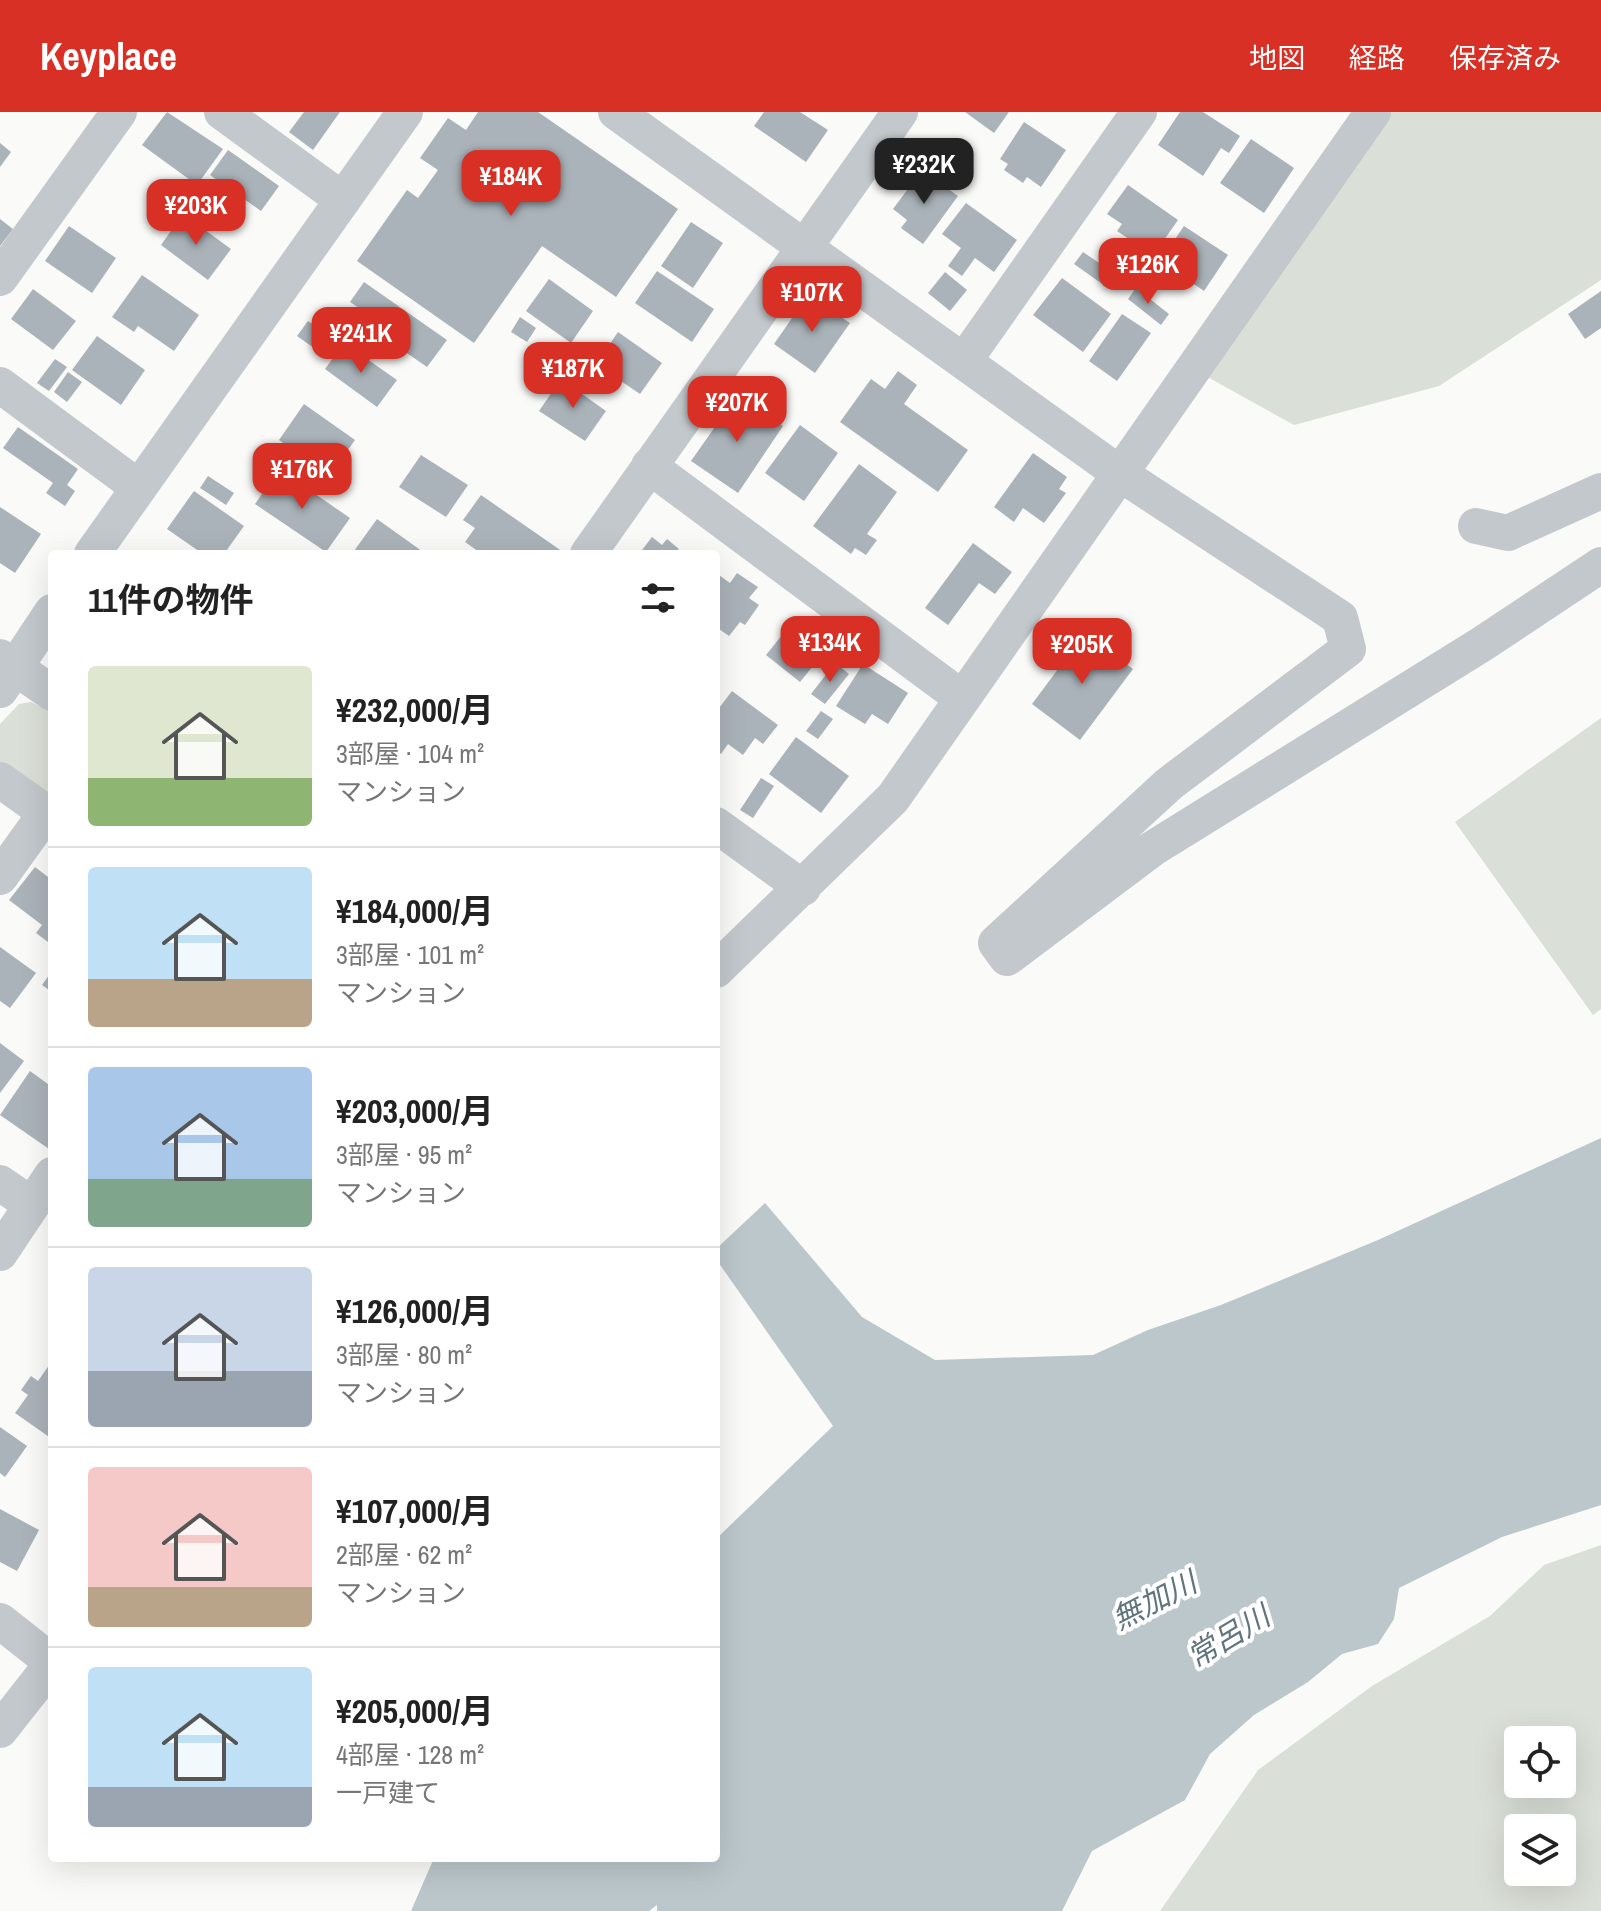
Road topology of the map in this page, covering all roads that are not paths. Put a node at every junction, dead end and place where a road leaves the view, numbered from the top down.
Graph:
1 (119, 112) edge
2 (222, 112) edge
3 (405, 112) edge
4 (616, 112) edge
5 (900, 112) edge
6 (1139, 112) edge
7 (1373, 112) edge
8 (343, 200) junction
9 (804, 244) junction
10 (0, 278) edge
11 (964, 361) junction
12 (0, 385) edge
13 (649, 466) junction
14 (1119, 473) junction
15 (138, 487) junction
16 (1601, 491) edge
17 (1476, 526) dead end
18 (95, 550) edge
19 (591, 550) edge
20 (1601, 565) edge
21 (48, 617) edge
22 (5, 671) edge
23 (48, 691) edge
24 (962, 698) junction
25 (0, 780) edge
26 (48, 814) edge
27 (48, 816) edge
28 (720, 828) edge
29 (0, 877) edge
30 (803, 888) junction
31 (720, 966) edge
32 (0, 1183) edge
33 (42, 1190) edge
34 (0, 1253) edge
35 (0, 1621) edge
36 (48, 1660) edge
37 (48, 1668) edge
38 (0, 1730) edge

1 - 10 street
2 - 8 street
3 - 8 street
4 - 9 street
5 - 9 street
6 - 11 street
7 - 14 street
8 - 15 street
9 - 11 street
9 - 13 street
11 - 14 street
12 - 15 street
13 - 19 street
13 - 24 street
14 - 20 street
14 - 24 street
15 - 18 street
16 - 17 street
21 - 22 street
22 - 23 street
24 - 30 street
25 - 26 street
27 - 29 street
28 - 30 street
30 - 31 street
32 - 33 street
33 - 34 street
35 - 36 street
37 - 38 street

